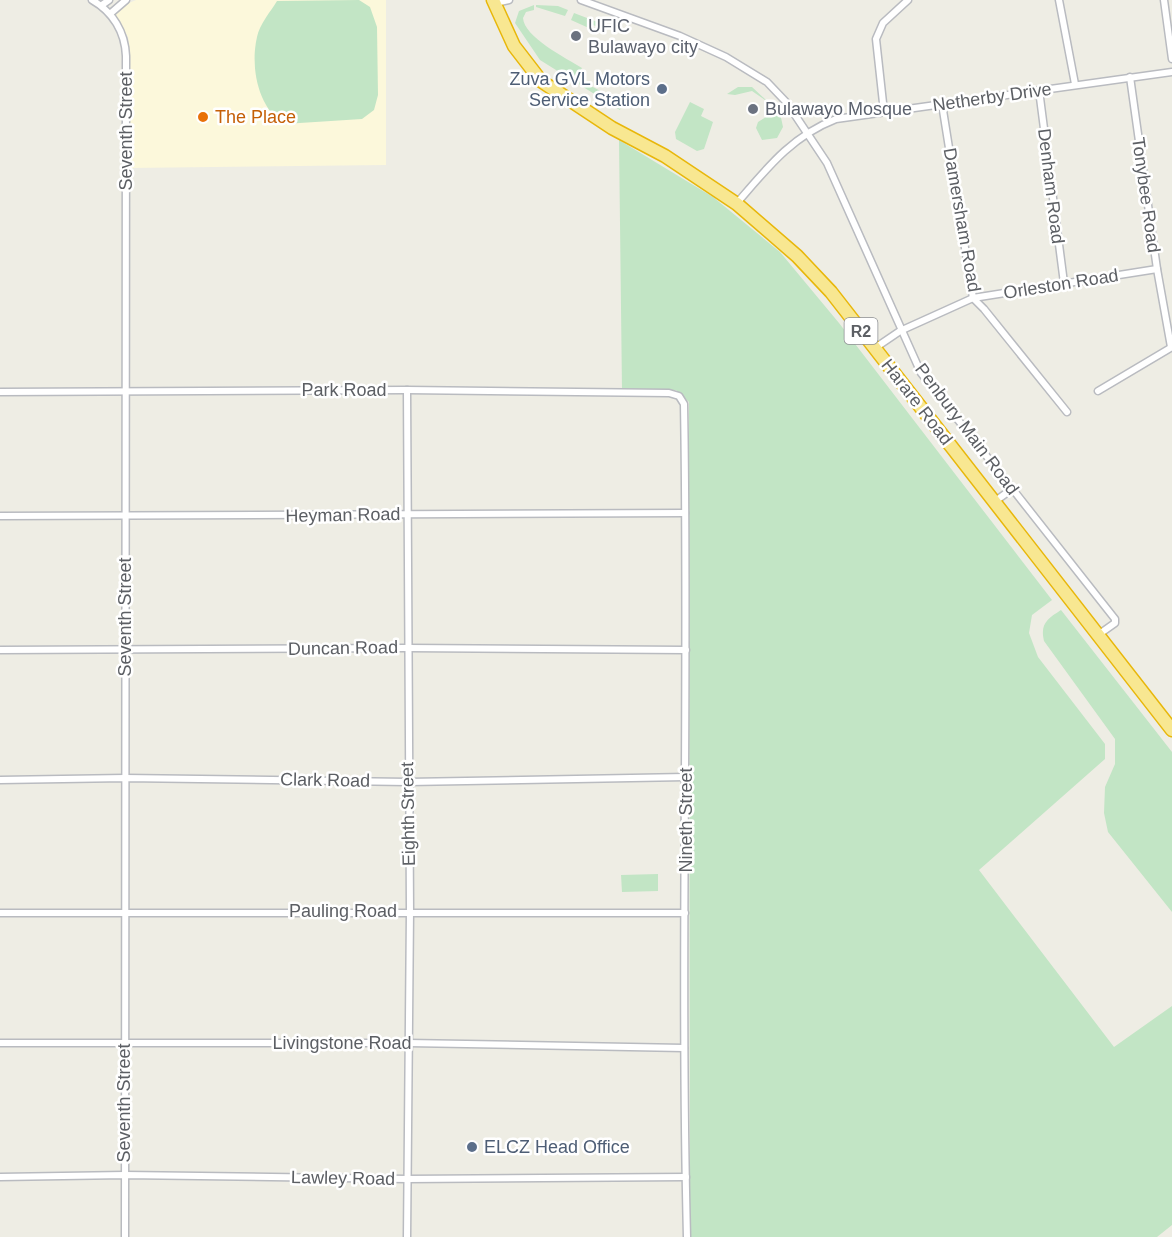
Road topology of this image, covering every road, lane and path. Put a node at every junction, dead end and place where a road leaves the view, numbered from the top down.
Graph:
1 (92, 0) edge
2 (109, 0) edge
3 (126, 0) edge
4 (510, 0) edge
5 (581, 0) edge
6 (908, 0) edge
7 (1059, 0) edge
8 (1164, 0) edge
9 (494, 2) edge
10 (102, 5) junction
11 (111, 13) junction
12 (1172, 59) edge
13 (1172, 72) edge
14 (1130, 77) junction
15 (1075, 84) junction
16 (1039, 90) junction
17 (942, 104) junction
18 (884, 112) junction
19 (808, 132) junction
20 (737, 204) junction
21 (1157, 269) junction
22 (1064, 283) junction
23 (973, 298) junction
24 (900, 331) junction
25 (1172, 347) edge
26 (874, 348) junction
27 (407, 390) junction
28 (126, 391) junction
29 (1098, 391) dead end
30 (0, 392) edge
31 (684, 404) joint
32 (1067, 412) dead end
33 (1012, 489) junction
34 (994, 502) junction
35 (685, 513) junction
36 (408, 514) junction
37 (0, 516) edge
38 (125, 517) junction
39 (1098, 635) junction
40 (408, 648) junction
41 (0, 650) edge
42 (686, 650) junction
43 (125, 651) junction
44 (1172, 730) edge
45 (686, 777) junction
46 (125, 778) junction
47 (0, 780) edge
48 (408, 782) junction
49 (124, 911) junction
50 (410, 911) junction
51 (0, 913) edge
52 (685, 913) junction
53 (0, 1042) edge
54 (124, 1043) junction
55 (408, 1043) junction
56 (684, 1048) junction
57 (124, 1175) junction
58 (0, 1177) edge
59 (686, 1177) junction
60 (407, 1179) junction
61 (125, 1237) edge
62 (407, 1237) edge
63 (687, 1237) edge

1 - 10 street, Seventh Street
2 - 10 street
3 - 11 street
4 - 9 street
5 - 19 street, Penbury Main Road
6 - 18 street
7 - 15 street
8 - 12 street
9 - 20 highway, Harare Road / R2
10 - 11 street, Seventh Street
11 - 28 street, Seventh Street
13 - 14 street, Netherby Drive
14 - 15 street, Netherby Drive
14 - 21 street, Tonybee Road
15 - 16 street, Netherby Drive
16 - 17 street, Netherby Drive
16 - 22 street, Denham Road
17 - 18 street, Netherby Drive
17 - 23 street, Damersham Road
18 - 19 street, Netherby Drive
19 - 20 street, Netherby Drive
19 - 24 street, Penbury Main Road
20 - 26 highway, Harare Road / R2
21 - 22 street, Orleston Road
21 - 25 street, Tonybee Road
22 - 23 street, Orleston Road
23 - 24 street, Orleston Road
23 - 32 street, Damersham Road
24 - 26 street, Orleston Road
24 - 33 street, Penbury Main Road
25 - 29 street
26 - 34 highway, Harare Road / R2
27 - 28 street, Park Road
27 - 31 street, Park Road
27 - 36 street, Eighth Street
28 - 30 street, Park Road
28 - 38 street, Seventh Street
31 - 35 street, Nineth Street
33 - 34 street
33 - 39 street, Penbury Main Road
34 - 39 highway, Harare Road / R2
35 - 36 street, Heyman Road
35 - 42 street, Nineth Street
36 - 38 street, Heyman Road
36 - 40 street, Eighth Street
37 - 38 street, Heyman Road
38 - 43 street, Seventh Street
39 - 44 highway, Harare Road / R2
40 - 42 street, Duncan Road
40 - 43 street, Duncan Road
40 - 48 street, Eighth Street
41 - 43 street, Duncan Road
42 - 45 street, Nineth Street
43 - 46 street, Seventh Street
45 - 48 street, Clark Road
45 - 52 street, Nineth Street
46 - 47 street, Clark Road
46 - 48 street, Clark Road
46 - 49 street, Seventh Street
48 - 50 street, Eighth Street
49 - 50 street, Pauling Road
49 - 51 street, Pauling Road
49 - 54 street, Seventh Street
50 - 52 street, Pauling Road
50 - 55 street, Eighth Street
52 - 56 street, Nineth Street
53 - 54 street, Livingstone Road
54 - 55 street, Livingstone Road
54 - 57 street, Seventh Street
55 - 56 street, Livingstone Road
55 - 60 street, Eighth Street
56 - 59 street, Nineth Street
57 - 58 street, Lawley Road
57 - 60 street, Lawley Road
57 - 61 street, Seventh Street
59 - 60 street, Lawley Road
59 - 63 street, Nineth Street
60 - 62 street, Eighth Street

